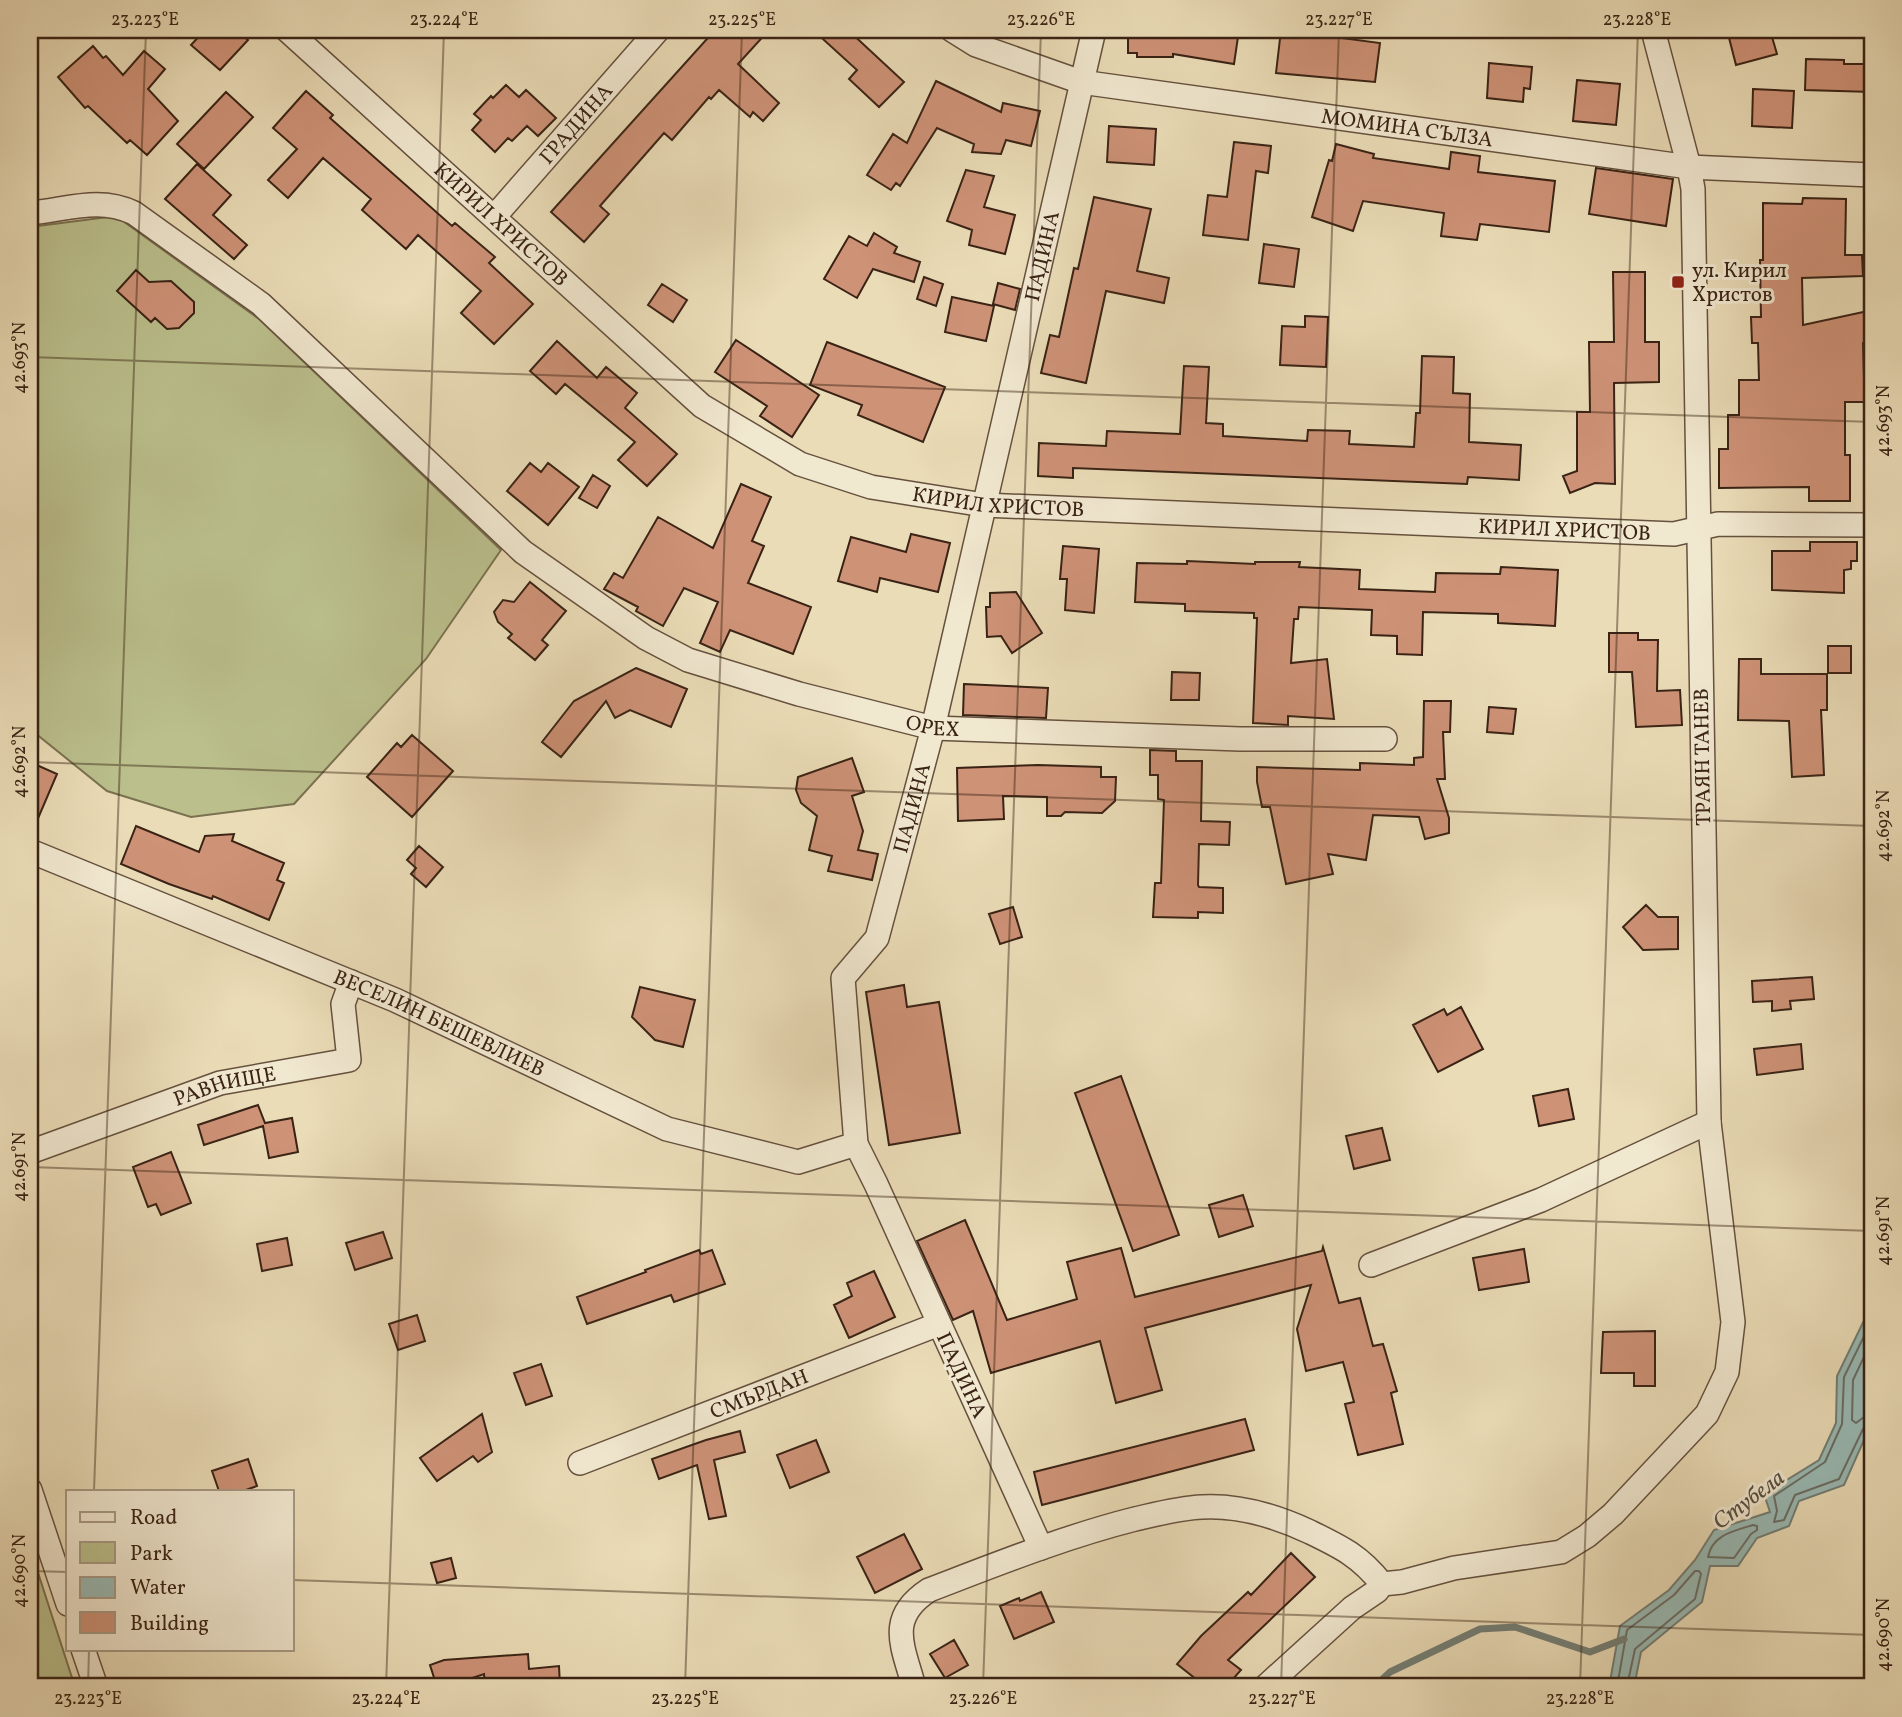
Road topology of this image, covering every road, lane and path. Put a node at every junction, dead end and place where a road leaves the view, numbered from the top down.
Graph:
1 (287, 30) edge
2 (658, 30) edge
3 (952, 30) edge
4 (1094, 30) edge
5 (1653, 30) edge
6 (1082, 82) junction
7 (1689, 167) junction
8 (1872, 174) edge
9 (30, 214) edge
10 (494, 217) junction
11 (984, 505) junction
12 (1872, 525) edge
13 (1698, 528) junction
14 (933, 728) junction
15 (1385, 739) dead end
16 (30, 851) edge
17 (351, 982) junction
18 (1709, 1122) junction
19 (856, 1144) junction
20 (30, 1152) edge
21 (1371, 1265) dead end
22 (939, 1324) junction
23 (580, 1463) dead end
24 (30, 1490) edge
25 (1041, 1548) junction
26 (1382, 1584) junction
27 (66, 1598) edge
28 (83, 1650) edge
29 (96, 1687) edge
30 (914, 1687) edge
31 (1265, 1687) edge

1 - 10 street, КИРИЛ ХРИСТОВ
2 - 10 street, ГРАДИНА
3 - 6 street, МОМИНА СЪЛЗА
4 - 6 street, ПАДИНА
5 - 7 street, ТРАЯН ТАНЕВ
6 - 7 street, МОМИНА СЪЛЗА
6 - 11 street, ПАДИНА
7 - 8 street, МОМИНА СЪЛЗА
7 - 13 street, ТРАЯН ТАНЕВ
9 - 14 street, ОРЕХ
10 - 11 street, КИРИЛ ХРИСТОВ
11 - 13 street, КИРИЛ ХРИСТОВ
11 - 14 street, ПАДИНА
12 - 13 street, КИРИЛ ХРИСТОВ
13 - 18 street, ТРАЯН ТАНЕВ
14 - 15 street, ОРЕХ
14 - 19 street, ПАДИНА
16 - 17 street, ВЕСЕЛИН БЕШЕВЛИЕВ
17 - 19 street, ВЕСЕЛИН БЕШЕВЛИЕВ
17 - 20 street, РАВНИЩЕ
18 - 21 street
18 - 26 street, ТРАЯН ТАНЕВ
19 - 22 street, ПАДИНА
22 - 23 street, СМЪРДАН
22 - 25 street, ПАДИНА
24 - 27 street
25 - 26 street
25 - 30 street
26 - 31 street
28 - 29 street

